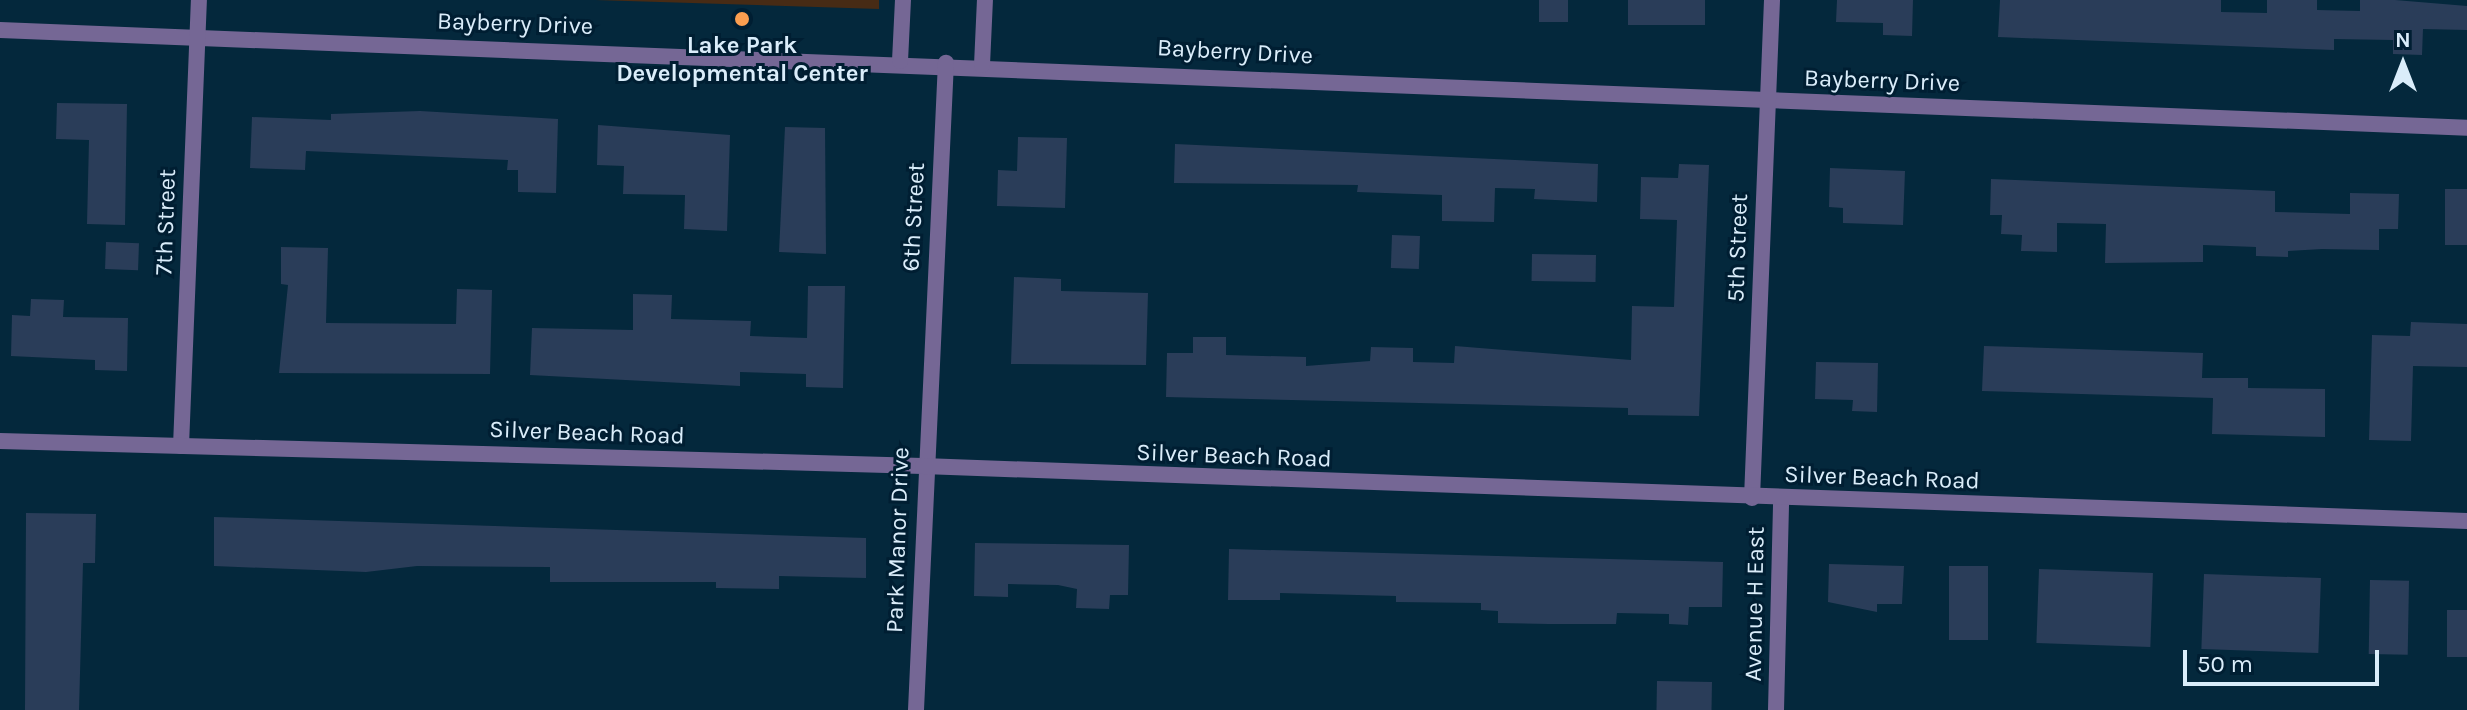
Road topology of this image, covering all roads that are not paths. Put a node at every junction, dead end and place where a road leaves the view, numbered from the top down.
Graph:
1 (199, 0) edge
2 (903, 0) edge
3 (985, 0) edge
4 (1772, 0) edge
5 (0, 30) edge
6 (198, 38) junction
7 (900, 61) junction
8 (946, 63) junction
9 (982, 65) junction
10 (1768, 100) junction
11 (2467, 128) edge
12 (931, 373) joint
13 (0, 441) edge
14 (181, 446) junction
15 (923, 466) junction
16 (1752, 498) junction
17 (1781, 498) junction
18 (2467, 521) edge
19 (916, 710) edge
20 (1776, 710) edge

1 - 6 street, 7th Street
2 - 7 street
3 - 9 street
4 - 10 street, 5th Street
5 - 6 street, Bayberry Drive
6 - 7 street, Bayberry Drive
6 - 14 street, 7th Street
7 - 8 street, Bayberry Drive
8 - 9 street, Bayberry Drive
8 - 12 street, 6th Street
9 - 10 street, Bayberry Drive
10 - 11 street, Bayberry Drive
10 - 16 street, 5th Street
12 - 15 street, Park Manor Drive
13 - 14 street, Silver Beach Road
14 - 15 street, Silver Beach Road
15 - 16 street, Silver Beach Road
15 - 19 street, Park Manor Drive
16 - 17 street, Silver Beach Road
17 - 18 street, Silver Beach Road
17 - 20 street, Avenue H East

